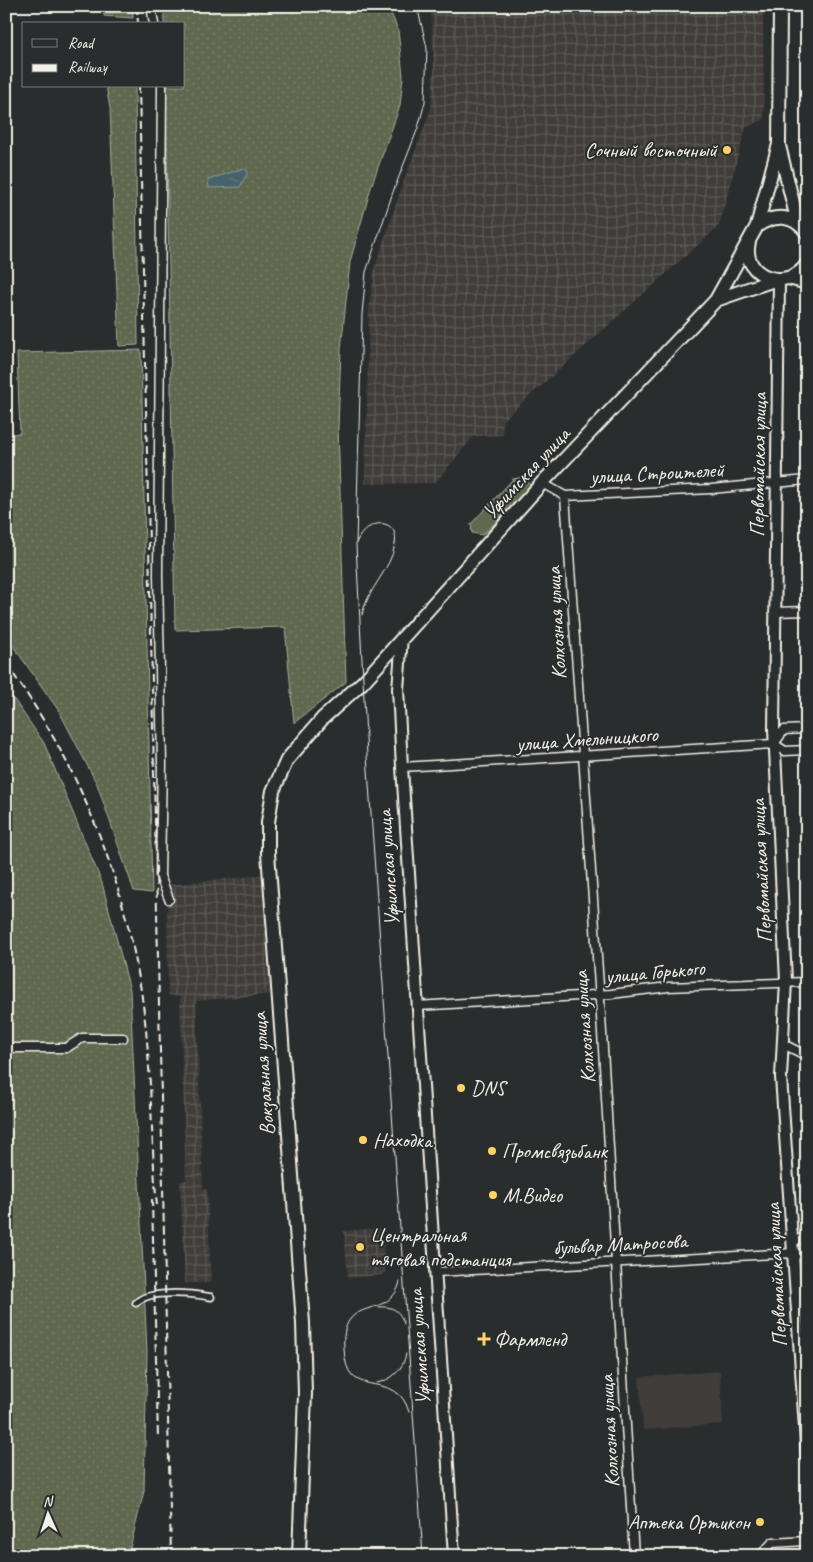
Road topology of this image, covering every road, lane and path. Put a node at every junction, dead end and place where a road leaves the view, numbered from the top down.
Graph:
1 (151, 6) edge
2 (780, 6) edge
3 (154, 22) edge
4 (162, 88) edge
5 (779, 144) junction
6 (757, 226) junction
7 (802, 228) edge
8 (750, 237) junction
9 (807, 264) edge
10 (780, 280) junction
11 (807, 284) edge
12 (716, 300) junction
13 (807, 480) edge
14 (542, 483) junction
15 (777, 484) junction
16 (565, 496) junction
17 (807, 611) edge
18 (774, 612) junction
19 (402, 637) junction
20 (807, 729) edge
21 (774, 744) junction
22 (807, 750) edge
23 (584, 756) junction
24 (402, 768) junction
25 (169, 899) dead end
26 (786, 981) junction
27 (807, 982) edge
28 (599, 994) junction
29 (417, 1006) junction
30 (123, 1038) dead end
31 (783, 1044) junction
32 (6, 1048) edge
33 (807, 1056) edge
34 (807, 1237) edge
35 (794, 1241) junction
36 (794, 1253) junction
37 (807, 1257) edge
38 (616, 1261) junction
39 (435, 1272) junction
40 (211, 1297) dead end
41 (136, 1303) dead end
42 (807, 1458) edge
43 (807, 1541) edge
44 (299, 1556) edge
45 (454, 1556) edge
46 (634, 1556) edge
47 (760, 1556) edge

1 - 3 street
2 - 5 main road
4 - 25 street
5 - 6 main road
5 - 7 main road
6 - 7 main road
6 - 8 main road
8 - 10 main road
8 - 12 main road
9 - 10 main road
10 - 11 street
10 - 12 main road
10 - 15 street, Первомайская улица
12 - 14 main road, Уфимская улица
13 - 15 street, улица Строителей
14 - 16 street, улица Строителей
14 - 19 main road, Уфимская улица
15 - 16 street, улица Строителей
15 - 18 street, Первомайская улица
16 - 23 street, Колхозная улица
17 - 18 street
18 - 21 street, Первомайская улица
19 - 24 street, Уфимская улица
19 - 44 main road, Вокзальная улица
20 - 21 street
21 - 22 street, улица Хмельницкого
21 - 23 street, улица Хмельницкого
21 - 26 street, Первомайская улица
23 - 24 street, улица Хмельницкого
23 - 28 street, Колхозная улица
24 - 29 street, Уфимская улица
26 - 27 street, улица Горького
26 - 28 street, улица Горького
26 - 31 street, Первомайская улица
28 - 29 street, улица Горького
28 - 38 street, Колхозная улица
29 - 39 street, Уфимская улица
30 - 32 street
31 - 33 street
31 - 35 street, Первомайская улица
34 - 35 street
35 - 36 street, Первомайская улица
36 - 37 street, бульвар Матросова
36 - 38 street, бульвар Матросова
36 - 42 street, Первомайская улица
38 - 39 street, бульвар Матросова
38 - 46 street, Колхозная улица
39 - 45 street, Уфимская улица
40 - 41 street
43 - 47 street

